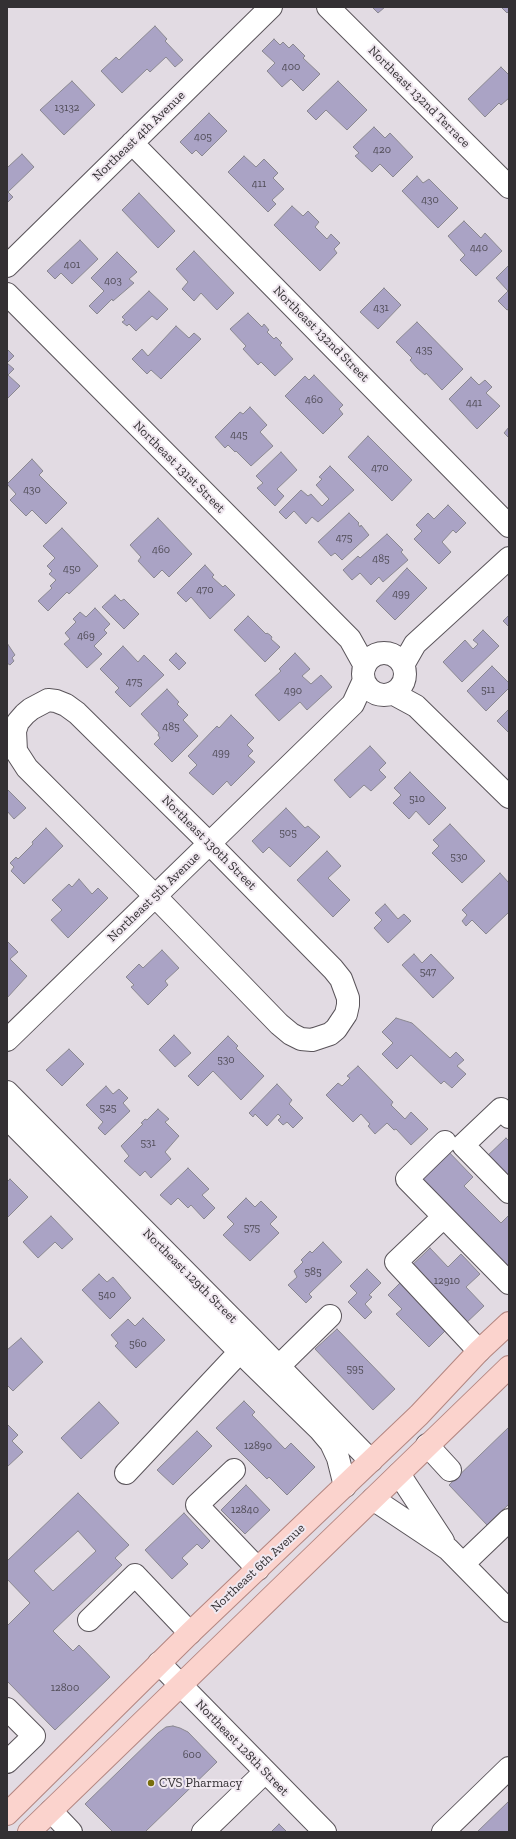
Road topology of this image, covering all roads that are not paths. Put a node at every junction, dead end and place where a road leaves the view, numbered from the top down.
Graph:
1 (271, 7) edge
2 (328, 7) edge
3 (132, 143) junction
4 (506, 177) edge
5 (7, 266) edge
6 (7, 294) edge
7 (509, 526) edge
8 (509, 558) edge
9 (384, 673) junction
10 (509, 797) edge
11 (209, 843) junction
12 (155, 896) junction
13 (7, 1040) edge
14 (7, 1092) edge
15 (509, 1117) edge
16 (7, 1118) edge
17 (445, 1142) dead end
18 (509, 1192) edge
19 (436, 1224) dead end
20 (509, 1283) edge
21 (330, 1316) dead end
22 (509, 1323) edge
23 (246, 1345) junction
24 (479, 1351) junction
25 (279, 1366) junction
26 (509, 1368) edge
27 (419, 1415) junction
28 (427, 1445) junction
29 (371, 1461) junction
30 (234, 1470) dead end
31 (450, 1470) dead end
32 (126, 1473) dead end
33 (399, 1474) junction
34 (345, 1486) junction
35 (373, 1498) junction
36 (509, 1520) edge
37 (336, 1534) junction
38 (448, 1549) junction
39 (463, 1564) junction
40 (258, 1569) junction
41 (509, 1611) edge
42 (90, 1620) dead end
43 (190, 1633) junction
44 (159, 1663) junction
45 (181, 1685) junction
46 (7, 1709) edge
47 (7, 1762) edge
48 (509, 1768) edge
49 (266, 1772) junction
50 (51, 1811) junction
51 (7, 1814) edge
52 (320, 1830) edge
53 (29, 1832) edge
54 (71, 1832) edge
55 (202, 1832) edge
56 (443, 1832) edge

1 - 3 street, Northeast 4th Avenue
2 - 4 street, Northeast 132nd Terrace
3 - 5 street, Northeast 4th Avenue
3 - 7 street, Northeast 132nd Street
6 - 9 street, Northeast 131st Street
8 - 9 street, Northeast 5th Avenue
9 - 10 street, Northeast 131st Street
9 - 11 street, Northeast 5th Avenue
11 - 12 street, Northeast 5th Avenue
11 - 12 street, Northeast 130th Street
11 - 12 street, Northeast 130th Street
12 - 13 street, Northeast 5th Avenue
14 - 23 street, Northeast 129th Street
15 - 18 street
16 - 23 street, Northeast 129th Street
17 - 20 street
19 - 24 street
21 - 25 street
22 - 24 main road, Northeast 6th Avenue
23 - 25 street, Northeast 129th Street
23 - 32 street
23 - 34 street, Northeast 129th Street
24 - 27 main road, Northeast 6th Avenue
25 - 29 street, Northeast 129th Street
26 - 28 main road
27 - 29 main road, Northeast 6th Avenue
27 - 35 main road
28 - 31 street
28 - 33 main road
29 - 34 main road, Northeast 6th Avenue
29 - 37 main road
30 - 40 street
33 - 35 main road
33 - 38 street
34 - 40 main road, Northeast 6th Avenue
35 - 37 main road
35 - 38 street
36 - 39 street
37 - 45 main road
38 - 39 street
39 - 41 street
40 - 43 main road, Northeast 6th Avenue
42 - 43 street
43 - 44 main road, Northeast 6th Avenue
44 - 45 street, Northeast 128th Street
44 - 51 main road, Northeast 6th Avenue
45 - 49 street, Northeast 128th Street
45 - 50 main road
46 - 47 street
48 - 56 street
49 - 52 street, Northeast 128th Street
49 - 55 street
50 - 53 main road
50 - 54 street

